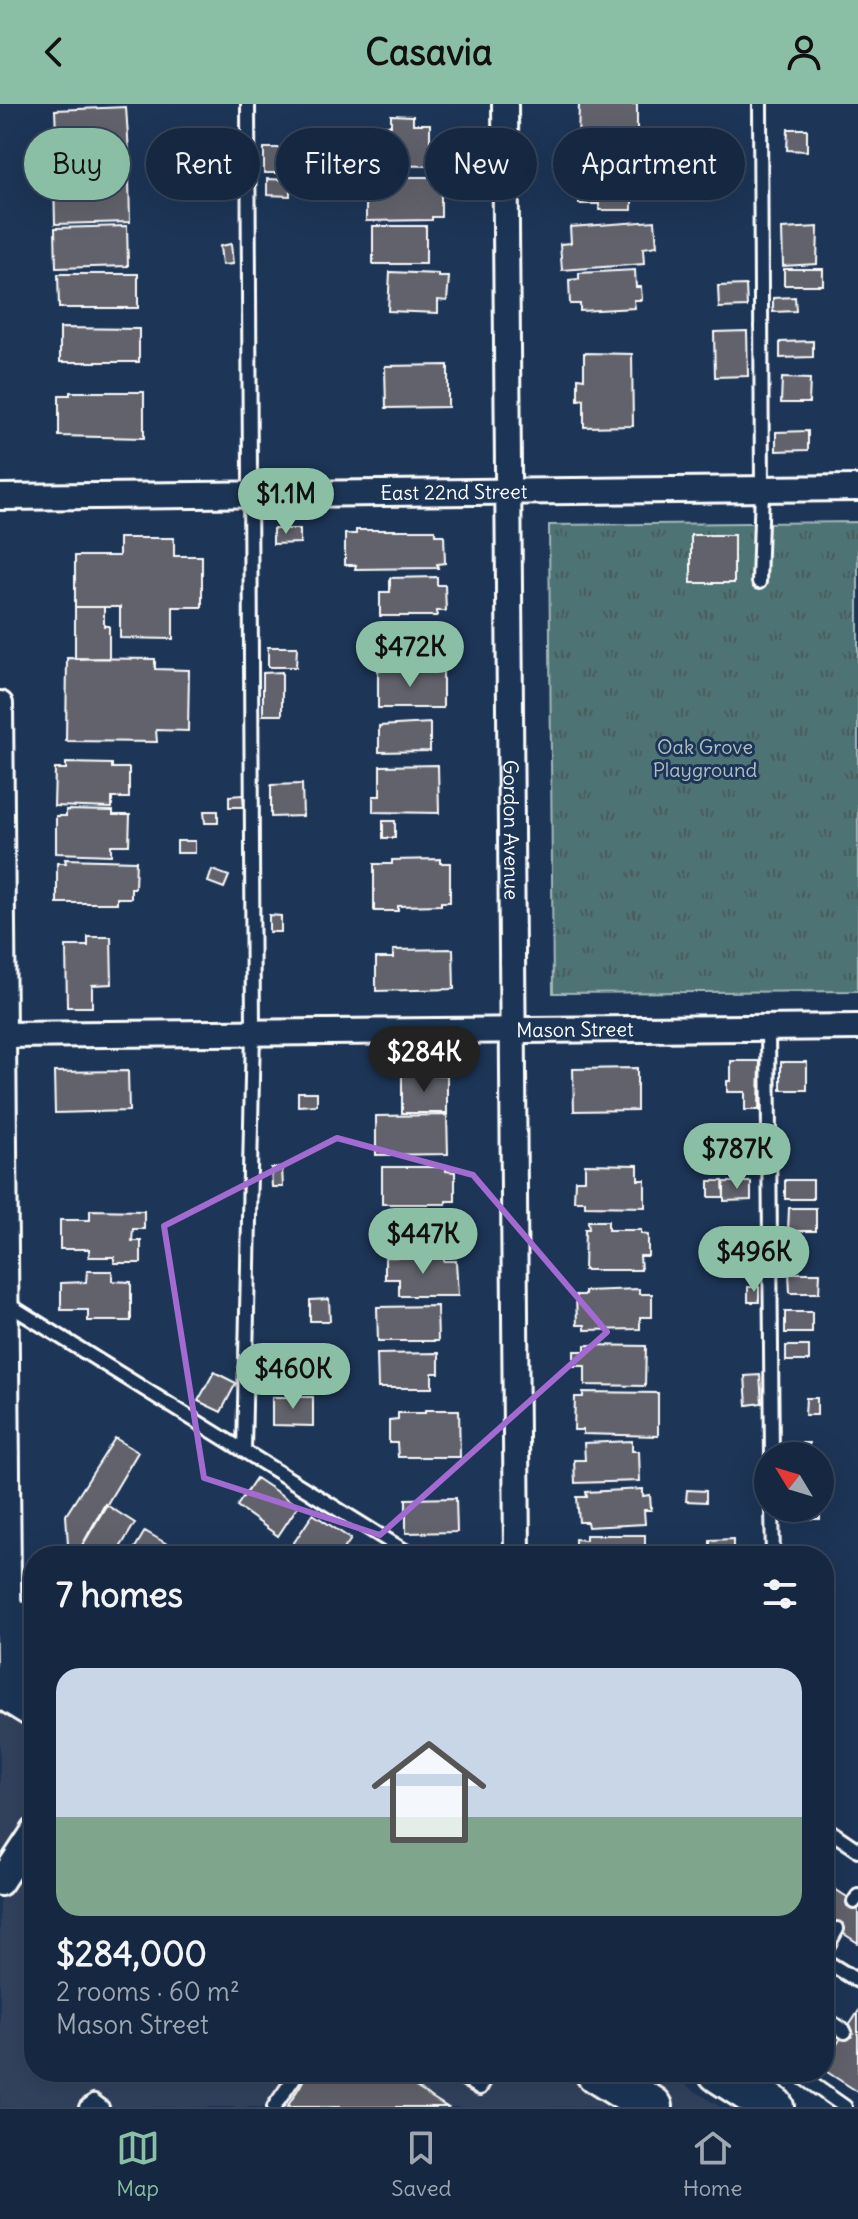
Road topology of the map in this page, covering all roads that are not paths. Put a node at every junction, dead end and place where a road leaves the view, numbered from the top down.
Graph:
1 (248, 104) edge
2 (505, 104) edge
3 (760, 104) edge
4 (858, 488) edge
5 (762, 489) junction
6 (509, 492) junction
7 (251, 494) junction
8 (0, 497) edge
9 (759, 582) dead end
10 (0, 704) edge
11 (858, 1027) edge
12 (768, 1028) junction
13 (512, 1029) junction
14 (253, 1032) junction
15 (3, 1035) junction
16 (3, 1301) edge
17 (772, 1442) edge
18 (244, 1451) junction
19 (3, 1502) edge
20 (772, 1522) edge
21 (397, 1546) edge
22 (517, 1546) edge
23 (773, 1546) edge
24 (14, 1620) edge
25 (14, 1695) edge
26 (834, 1834) edge
27 (24, 1846) edge
28 (858, 1850) edge
29 (0, 1883) edge
30 (837, 1929) dead end
31 (834, 1934) edge
32 (834, 1966) edge
33 (858, 1981) edge
34 (834, 2024) edge
35 (845, 2032) dead end
36 (291, 2082) edge
37 (612, 2082) edge
38 (809, 2082) edge
39 (86, 2107) edge
40 (102, 2107) edge
41 (274, 2107) edge
42 (652, 2107) edge
43 (845, 2107) edge

1 - 7 lane
2 - 6 street, Gordon Avenue
3 - 5 lane
4 - 5 street, East 22nd Street
5 - 6 street, East 22nd Street
5 - 9 lane
6 - 7 street, East 22nd Street
6 - 13 street, Gordon Avenue
7 - 8 street, East 22nd Street
7 - 14 lane
10 - 15 street
11 - 12 street, Mason Street
12 - 13 street, Mason Street
12 - 17 lane
13 - 14 street, Mason Street
13 - 22 street, Gordon Avenue
14 - 15 street, Mason Street
14 - 18 lane
15 - 16 street
16 - 18 lane
16 - 19 street
18 - 21 lane
19 - 24 street
20 - 23 lane
24 - 25 street
26 - 28 lane
27 - 29 street
30 - 31 lane
32 - 33 lane
34 - 35 lane
36 - 41 lane
37 - 42 main road
38 - 43 lane
39 - 40 lane

